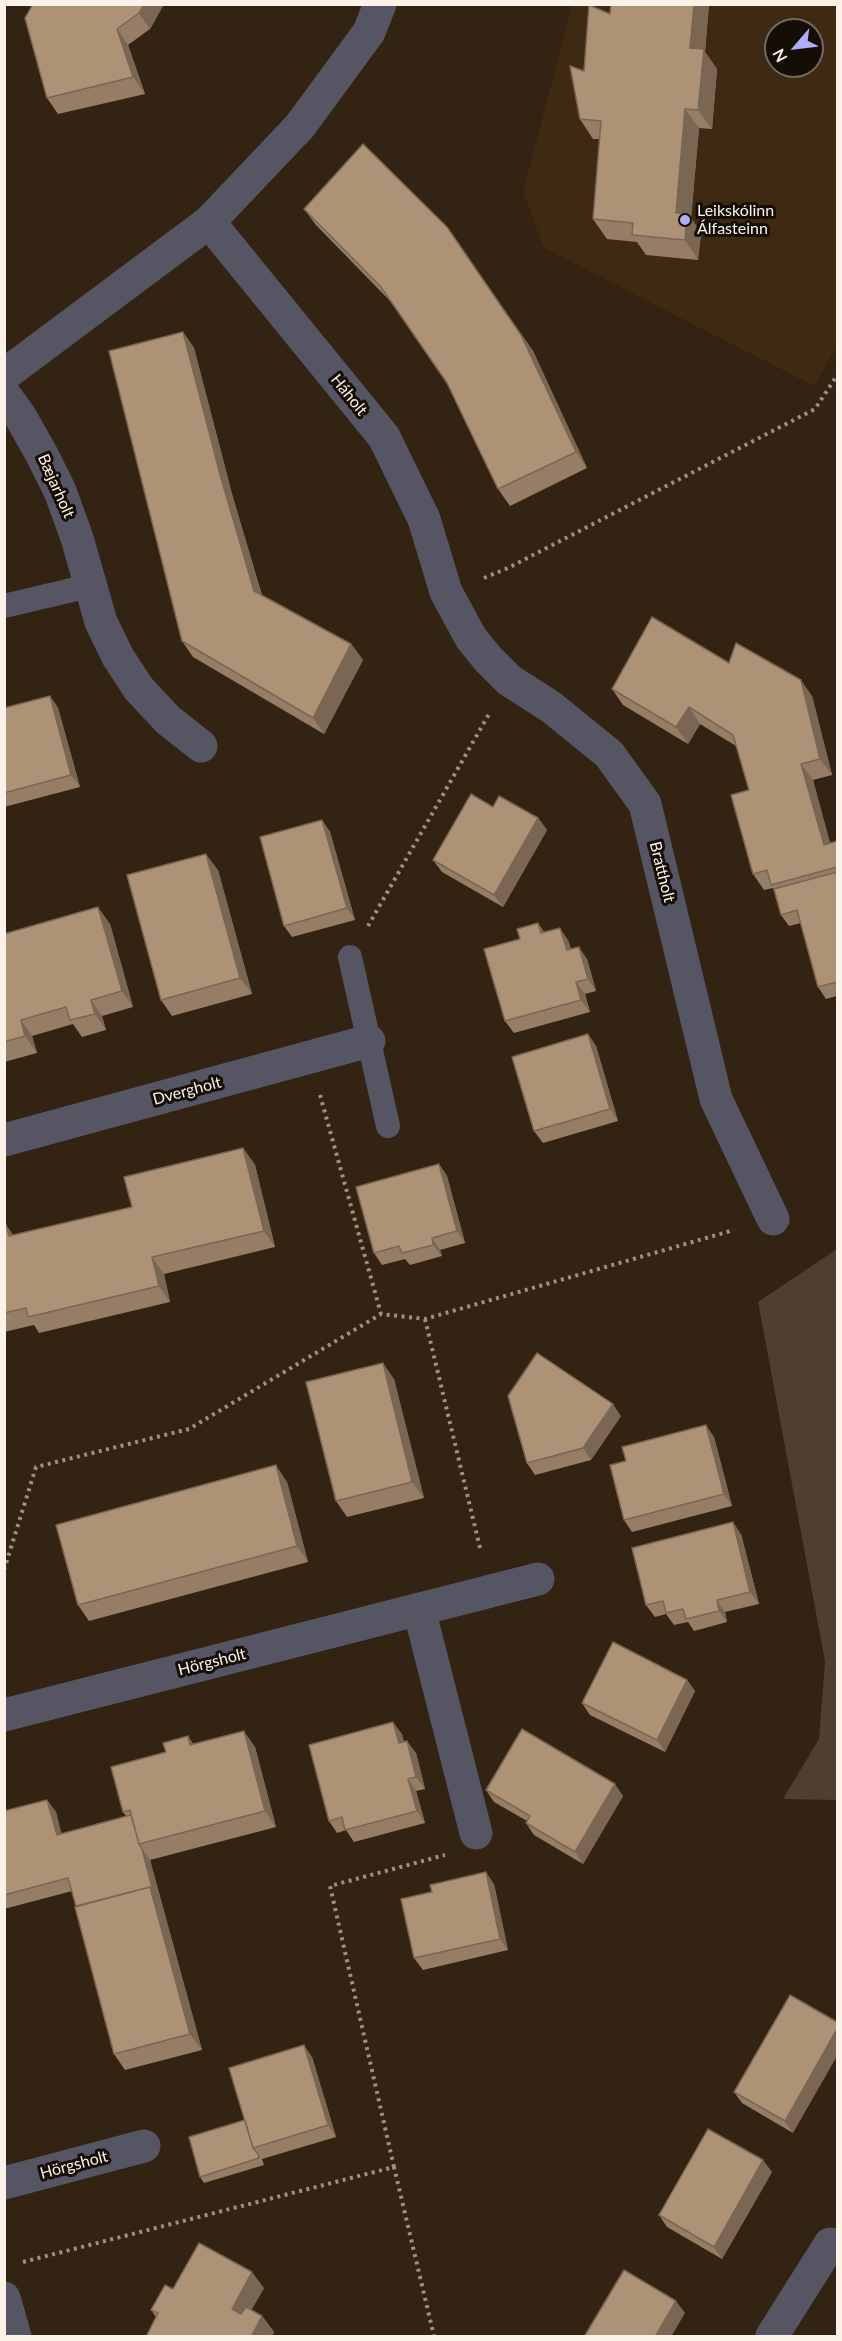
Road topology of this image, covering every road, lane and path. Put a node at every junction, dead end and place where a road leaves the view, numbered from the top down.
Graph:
1 (380, 4) edge
2 (209, 222) junction
3 (837, 374) edge
4 (4, 375) edge
5 (4, 394) edge
6 (89, 586) junction
7 (446, 592) junction
8 (4, 606) edge
9 (509, 680) junction
10 (201, 747) dead end
11 (350, 957) joint
12 (369, 1041) junction
13 (309, 1057) junction
14 (388, 1126) dead end
15 (4, 1140) edge
16 (773, 1219) joint
17 (381, 1314) junction
18 (425, 1319) junction
19 (4, 1570) edge
20 (538, 1579) dead end
21 (490, 1591) junction
22 (419, 1609) junction
23 (4, 1715) edge
24 (476, 1833) joint
25 (144, 2146) dead end
26 (394, 2167) junction
27 (4, 2183) edge
28 (830, 2244) dead end
29 (16, 2263) dead end
30 (4, 2298) edge
31 (15, 2337) edge
32 (434, 2337) edge
33 (772, 2337) edge

1 - 2 street
2 - 4 street
2 - 7 street, Háholt
3 - 7 path
5 - 6 street, Bæjarholt
6 - 8 lane
6 - 10 street, Bæjarholt
7 - 9 street, Brattholt
9 - 11 path
9 - 16 street, Brattholt
11 - 12 lane
12 - 13 street, Dvergholt
12 - 14 lane
13 - 15 street, Dvergholt
13 - 17 path
16 - 18 path
17 - 18 path
17 - 19 path
18 - 21 path
20 - 21 street, Hörgsholt
21 - 22 street, Hörgsholt
22 - 23 street, Hörgsholt
22 - 24 street
24 - 26 path
25 - 27 street, Hörgsholt
26 - 29 path
26 - 32 path
28 - 33 street
30 - 31 street

